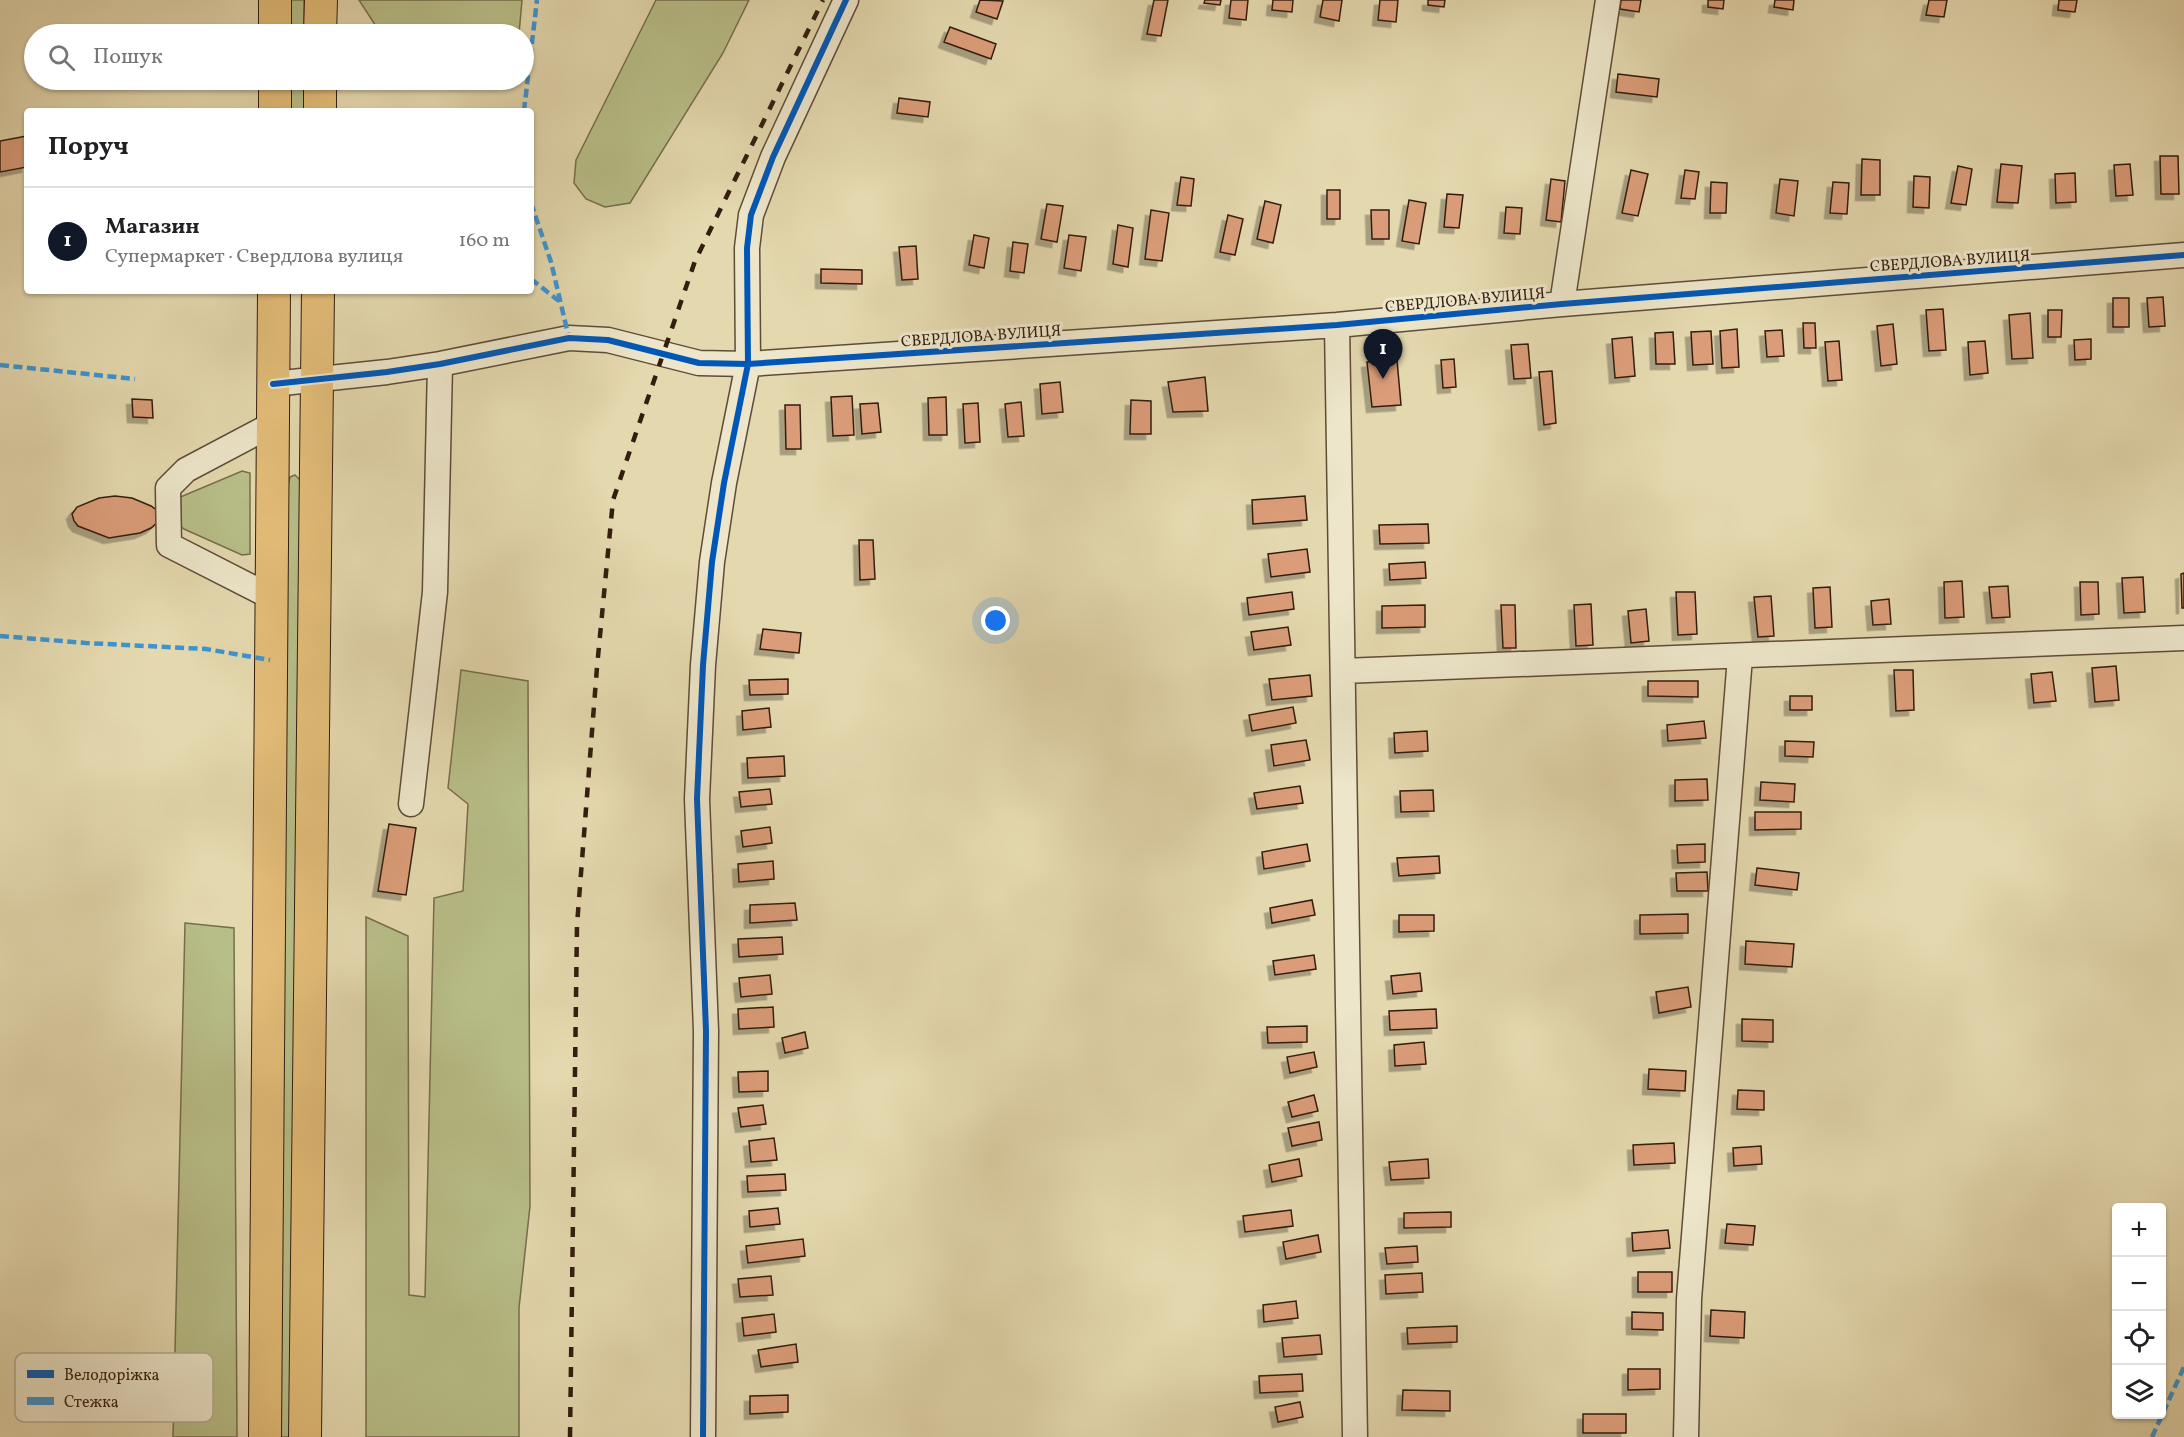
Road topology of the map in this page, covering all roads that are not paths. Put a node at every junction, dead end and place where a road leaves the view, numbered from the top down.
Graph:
1 (275, 0) edge
2 (321, 0) edge
3 (846, 0) edge
4 (1608, 0) edge
5 (275, 24) edge
6 (320, 24) edge
7 (275, 90) edge
8 (320, 90) edge
9 (275, 108) edge
10 (320, 108) edge
11 (2184, 255) edge
12 (274, 294) edge
13 (318, 294) edge
14 (1562, 304) junction
15 (1338, 325) junction
16 (440, 364) junction
17 (748, 364) junction
18 (317, 380) junction
19 (273, 384) junction
20 (273, 424) junction
21 (271, 597) junction
22 (2184, 638) edge
23 (1740, 657) junction
24 (1342, 671) junction
25 (411, 804) dead end
26 (265, 1437) edge
27 (305, 1437) edge
28 (703, 1437) edge
29 (1355, 1437) edge
30 (1686, 1437) edge

1 - 5 main road
2 - 6 main road
3 - 17 street
4 - 14 street
7 - 9 main road
8 - 10 main road
11 - 14 street, СВЕРДЛОВА ВУЛИЦЯ
12 - 19 main road
13 - 18 main road
14 - 15 street, СВЕРДЛОВА ВУЛИЦЯ
15 - 17 street, СВЕРДЛОВА ВУЛИЦЯ
15 - 24 street
16 - 17 street, СВЕРДЛОВА ВУЛИЦЯ
16 - 18 street, СВЕРДЛОВА ВУЛИЦЯ
16 - 25 street
17 - 28 street
18 - 19 street, СВЕРДЛОВА ВУЛИЦЯ
18 - 27 main road
19 - 20 main road
20 - 21 main road
20 - 21 street
21 - 26 main road
22 - 23 street
23 - 24 street
23 - 30 street
24 - 29 street

